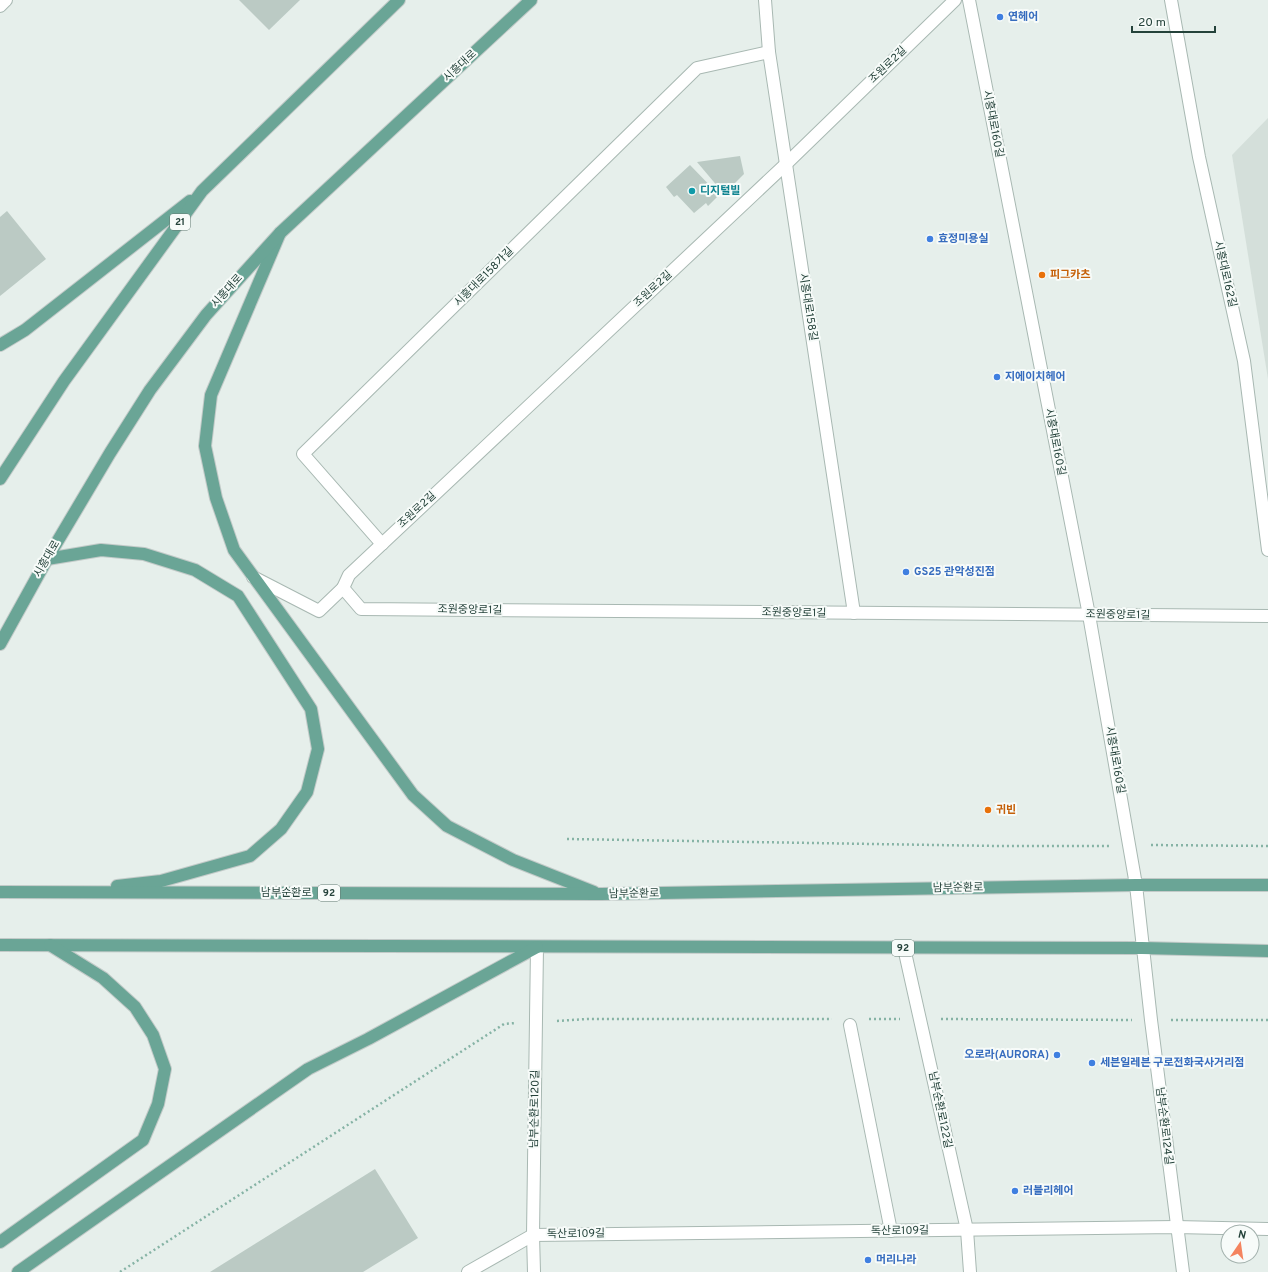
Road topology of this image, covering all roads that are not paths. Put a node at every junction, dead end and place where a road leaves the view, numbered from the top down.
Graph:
1 (6, 0) edge
2 (399, 0) edge
3 (531, 0) edge
4 (765, 0) edge
5 (955, 0) edge
6 (969, 0) edge
7 (1171, 0) edge
8 (0, 6) edge
9 (769, 52) junction
10 (786, 164) junction
11 (202, 191) junction
12 (280, 233) junction
13 (0, 345) edge
14 (0, 479) edge
15 (382, 544) junction
16 (1268, 550) edge
17 (47, 559) junction
18 (253, 577) junction
19 (343, 588) junction
20 (854, 613) junction
21 (1089, 615) junction
22 (1268, 616) edge
23 (0, 644) edge
24 (1136, 885) junction
25 (1268, 885) edge
26 (0, 892) edge
27 (57, 893) junction
28 (601, 894) junction
29 (0, 945) edge
30 (50, 945) junction
31 (538, 947) junction
32 (904, 948) junction
33 (1142, 948) junction
34 (1268, 950) edge
35 (850, 1025) dead end
36 (1176, 1228) junction
37 (1268, 1229) edge
38 (966, 1230) junction
39 (891, 1231) junction
40 (533, 1235) junction
41 (0, 1242) edge
42 (18, 1272) edge
43 (468, 1272) edge
44 (534, 1272) edge
45 (970, 1272) edge
46 (1183, 1272) edge

1 - 8 street
2 - 11 main road, 21
3 - 12 main road, 시흥대로
4 - 9 street, 시흥대로158길
5 - 10 street, 조원로2길
6 - 21 street, 시흥대로160길
7 - 16 street, 시흥대로162길
9 - 10 street, 시흥대로158길
9 - 15 street, 시흥대로158가길
10 - 15 street, 조원로2길
10 - 20 street, 시흥대로158길
11 - 13 main road
11 - 14 main road, 21
12 - 17 main road, 시흥대로
12 - 18 main road
15 - 19 street, 조원로2길
17 - 23 main road, 시흥대로
17 - 27 main road
18 - 19 street
18 - 28 main road
19 - 20 street, 조원중앙로1길
20 - 21 street, 조원중앙로1길
21 - 22 street, 조원중앙로1길
21 - 24 street, 시흥대로160길
24 - 25 main road, 남부순환로 / 92
24 - 28 main road, 남부순환로 / 92
24 - 33 street, 남부순환로124길
26 - 27 main road, 남부순환로 / 92
27 - 28 main road, 남부순환로 / 92
29 - 30 main road, 92
30 - 31 main road, 92
30 - 41 main road
31 - 32 main road, 92
31 - 40 street, 남부순환로120길
31 - 42 main road
32 - 33 main road, 92
32 - 38 street, 남부순환로122길
33 - 34 main road, 92
33 - 36 street, 남부순환로124길
35 - 39 street
36 - 37 street, 독산로109길
36 - 38 street, 독산로109길
36 - 46 street, 남부순환로124길
38 - 39 street, 독산로109길
38 - 45 street, 남부순환로122길
39 - 40 street, 독산로109길
40 - 43 street
40 - 44 street, 남부순환로120길

